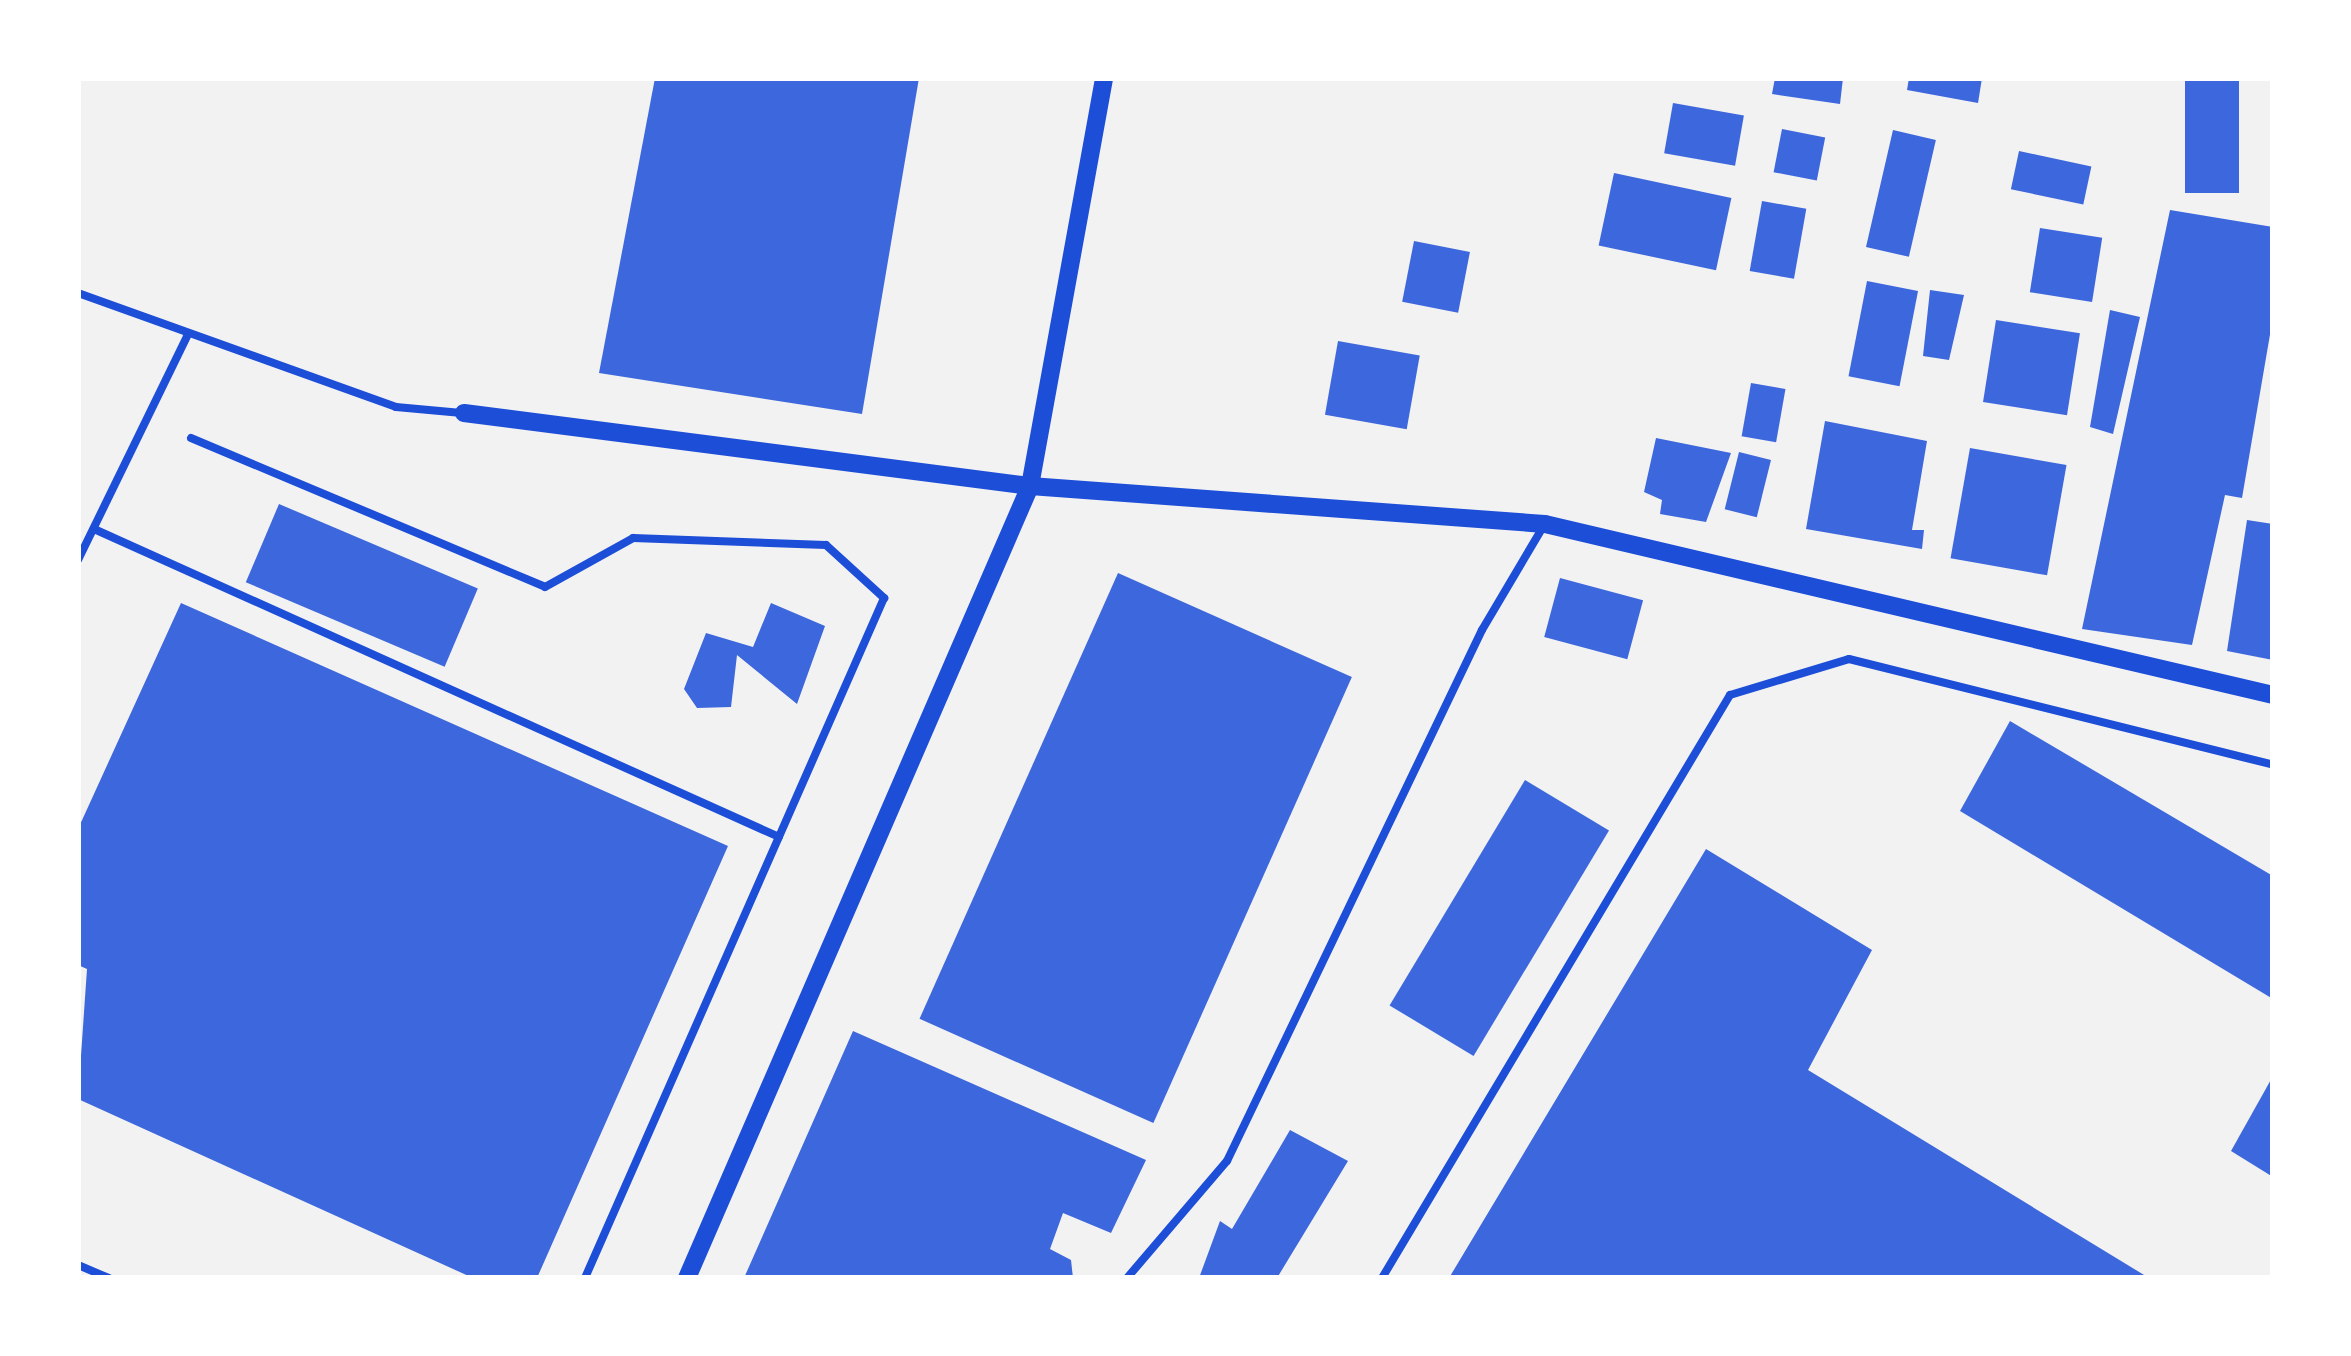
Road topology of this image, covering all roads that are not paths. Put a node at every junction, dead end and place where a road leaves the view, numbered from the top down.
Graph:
1 (1105, 78) edge
2 (78, 293) edge
3 (187, 338) junction
4 (464, 413) joint
5 (191, 438) dead end
6 (1030, 486) junction
7 (1545, 524) junction
8 (94, 529) junction
9 (78, 560) edge
10 (2273, 695) edge
11 (2273, 765) edge
12 (778, 837) junction
13 (78, 1264) edge
14 (109, 1278) edge
15 (585, 1278) edge
16 (687, 1278) edge
17 (1127, 1278) edge
18 (1382, 1278) edge

1 - 6 street
2 - 3 lane
3 - 4 lane
3 - 8 lane
4 - 6 street
5 - 12 lane
6 - 7 street
6 - 16 street
7 - 10 street
7 - 17 lane
8 - 9 lane
8 - 12 lane
11 - 18 lane
12 - 15 lane
13 - 14 lane

